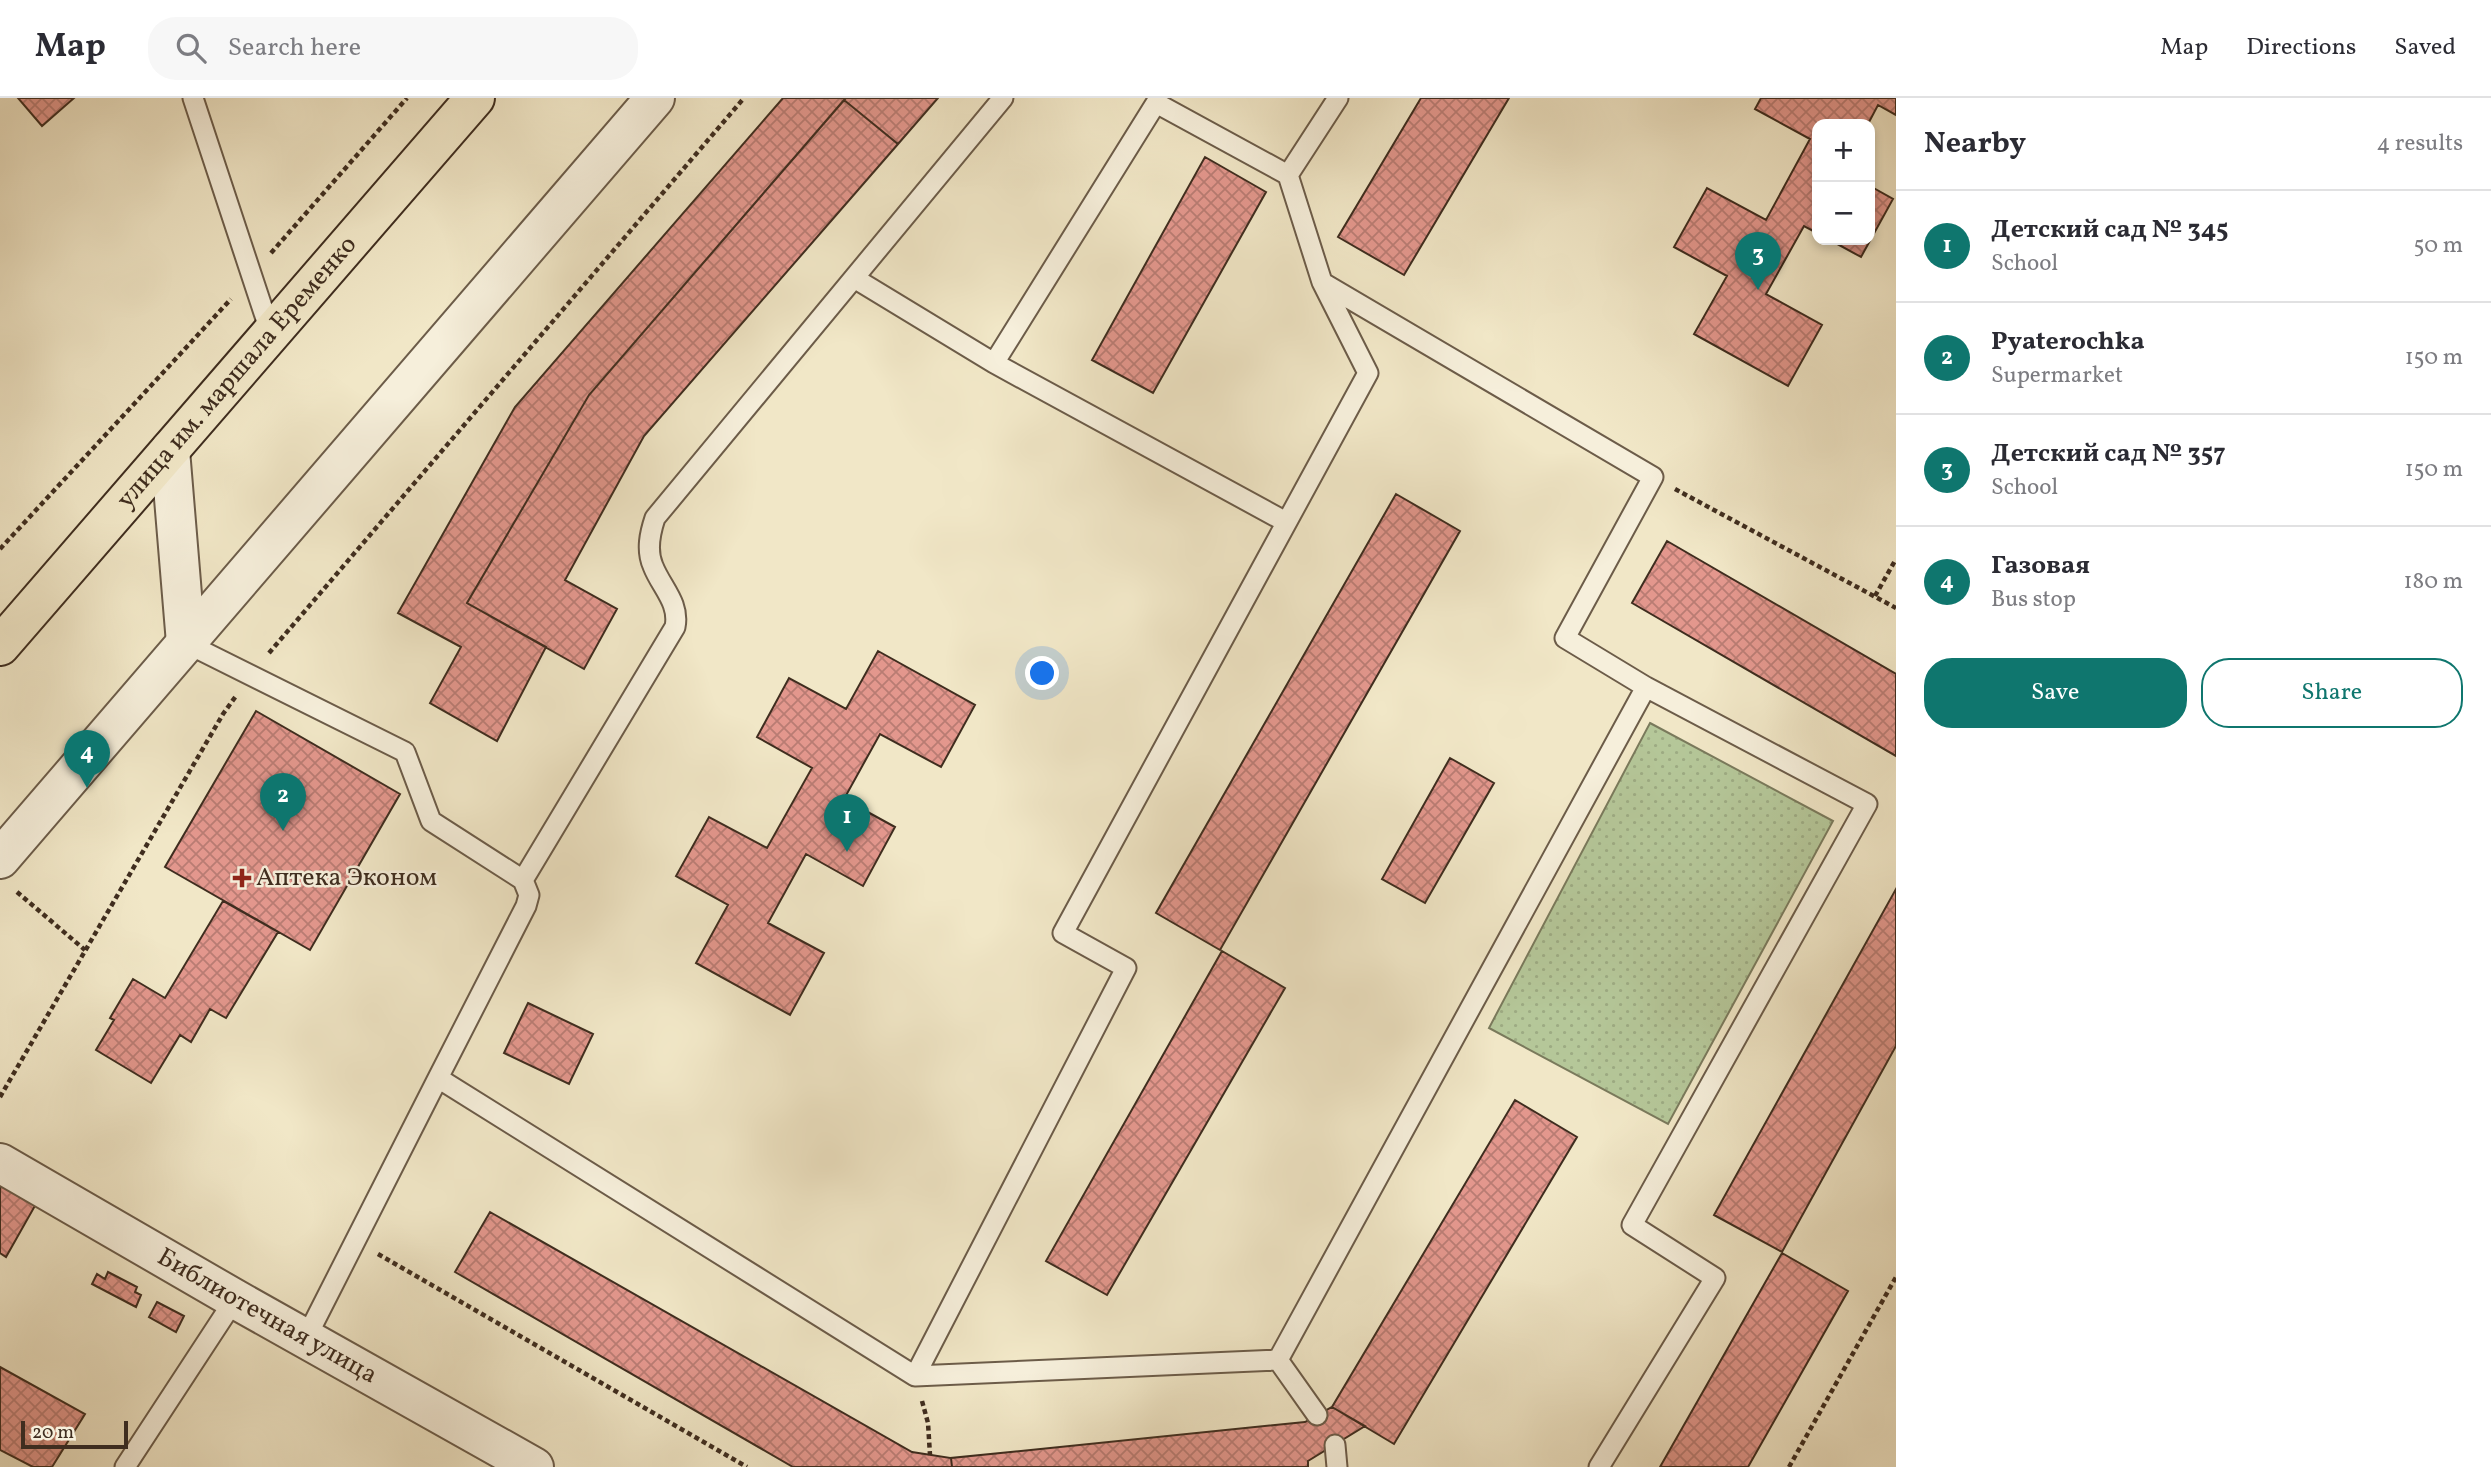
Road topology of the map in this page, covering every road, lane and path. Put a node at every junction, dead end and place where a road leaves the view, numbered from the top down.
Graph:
1 (193, 98) edge
2 (407, 98) edge
3 (475, 98) edge
4 (655, 98) edge
5 (744, 98) edge
6 (1003, 98) edge
7 (1338, 98) edge
8 (1288, 175) junction
9 (251, 276) junction
10 (854, 278) junction
11 (1322, 282) junction
12 (271, 334) junction
13 (993, 363) junction
14 (170, 450) junction
15 (1653, 477) junction
16 (1286, 522) junction
17 (0, 549) edge
18 (1896, 559) edge
19 (1875, 596) junction
20 (1896, 608) edge
21 (186, 643) junction
22 (0, 646) edge
23 (250, 675) junction
24 (1646, 687) junction
25 (5, 872) edge
26 (523, 880) junction
27 (85, 950) junction
28 (439, 1078) junction
29 (0, 1097) edge
30 (0, 1163) edge
31 (356, 1241) junction
32 (1896, 1277) edge
33 (235, 1299) junction
34 (306, 1338) junction
35 (1278, 1360) junction
36 (915, 1376) junction
37 (1317, 1415) dead end
38 (1335, 1445) dead end
39 (930, 1455) dead end
40 (125, 1467) edge
41 (534, 1467) edge
42 (747, 1467) edge
43 (1337, 1467) edge
44 (1599, 1467) edge
45 (1789, 1467) edge

1 - 9 lane
2 - 9 path
3 - 12 highway, улица им. маршала Еременко
4 - 21 street
5 - 23 path
6 - 10 lane
7 - 8 lane
8 - 11 lane
8 - 13 lane
9 - 12 lane
9 - 17 path
10 - 13 lane
10 - 26 lane
11 - 15 lane
11 - 16 lane
12 - 14 highway, улица им. маршала Еременко
13 - 16 lane
14 - 21 street
14 - 22 highway, улица им. маршала Еременко
15 - 19 path
15 - 24 lane
16 - 36 lane
18 - 19 path
19 - 20 path
21 - 23 lane
21 - 25 street
23 - 26 lane
23 - 27 path
24 - 35 lane
24 - 44 lane
25 - 27 path
26 - 28 lane
27 - 29 path
28 - 31 lane
28 - 36 lane
30 - 33 street, Библиотечная улица
31 - 34 lane
31 - 42 path
32 - 45 path
33 - 34 street, Библиотечная улица
33 - 40 lane
34 - 41 street, Библиотечная улица
35 - 36 lane
35 - 37 lane
36 - 39 path
38 - 43 lane

